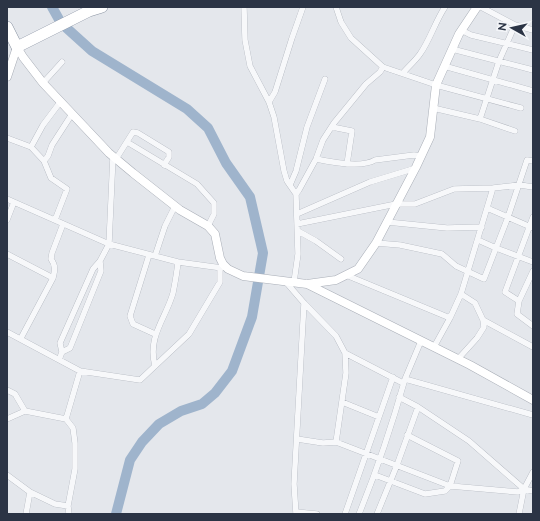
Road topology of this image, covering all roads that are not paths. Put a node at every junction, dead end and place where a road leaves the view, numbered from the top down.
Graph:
1 (102, 7) edge
2 (244, 7) edge
3 (303, 7) edge
4 (336, 7) edge
5 (445, 7) edge
6 (477, 7) edge
7 (481, 7) edge
8 (515, 25) junction
9 (7, 27) edge
10 (461, 30) junction
11 (533, 30) edge
12 (506, 43) junction
13 (18, 47) junction
14 (452, 49) junction
15 (533, 50) edge
16 (499, 61) junction
17 (62, 62) dead end
18 (444, 66) junction
19 (383, 67) junction
20 (533, 70) edge
21 (403, 73) junction
22 (7, 77) edge
23 (325, 79) dead end
24 (493, 80) junction
25 (43, 83) junction
26 (436, 85) junction
27 (533, 91) edge
28 (486, 98) junction
29 (61, 101) junction
30 (269, 102) junction
31 (433, 108) junction
32 (521, 108) dead end
33 (72, 114) junction
34 (480, 119) junction
35 (332, 127) junction
36 (515, 131) dead end
37 (7, 138) edge
38 (127, 142) junction
39 (31, 148) junction
40 (421, 156) junction
41 (115, 158) junction
42 (316, 160) junction
43 (44, 161) junction
44 (533, 161) edge
45 (347, 164) junction
46 (164, 165) junction
47 (416, 168) junction
48 (290, 185) junction
49 (520, 185) junction
50 (533, 187) edge
51 (493, 188) junction
52 (296, 194) junction
53 (7, 199) edge
54 (14, 202) junction
55 (396, 204) junction
56 (175, 206) junction
57 (487, 208) junction
58 (297, 214) junction
59 (508, 217) junction
60 (533, 218) edge
61 (7, 220) edge
62 (55, 220) junction
63 (387, 222) junction
64 (63, 224) junction
65 (298, 224) junction
66 (208, 226) junction
67 (482, 227) junction
68 (531, 227) edge
69 (298, 231) junction
70 (478, 240) junction
71 (376, 243) junction
72 (109, 244) junction
73 (496, 248) junction
74 (7, 254) edge
75 (152, 256) junction
76 (519, 257) junction
77 (341, 259) dead end
78 (100, 261) junction
79 (178, 262) junction
80 (533, 262) edge
81 (224, 269) junction
82 (533, 271) edge
83 (468, 272) junction
84 (346, 275) junction
85 (53, 278) junction
86 (281, 281) junction
87 (294, 282) junction
88 (307, 284) junction
89 (461, 294) junction
90 (518, 301) junction
91 (304, 303) junction
92 (450, 318) junction
93 (483, 320) junction
94 (533, 325) edge
95 (7, 332) edge
96 (155, 334) junction
97 (21, 338) junction
98 (421, 341) junction
99 (434, 347) junction
100 (533, 347) edge
101 (62, 352) junction
102 (345, 353) junction
103 (458, 359) junction
104 (59, 360) junction
105 (155, 366) junction
106 (80, 371) junction
107 (393, 378) junction
108 (404, 381) junction
109 (7, 390) edge
110 (399, 397) junction
111 (533, 400) edge
112 (342, 402) junction
113 (418, 407) junction
114 (25, 411) junction
115 (533, 415) edge
116 (379, 417) junction
117 (7, 418) edge
118 (66, 419) junction
119 (407, 435) junction
120 (297, 439) junction
121 (336, 442) junction
122 (367, 453) junction
123 (381, 459) junction
124 (397, 465) junction
125 (533, 472) edge
126 (7, 475) edge
127 (375, 475) junction
128 (391, 481) junction
129 (450, 486) junction
130 (524, 489) junction
131 (533, 491) edge
132 (30, 492) junction
133 (68, 506) junction
134 (296, 513) edge
135 (26, 514) edge
136 (69, 514) edge
137 (317, 514) edge
138 (345, 514) edge
139 (359, 514) edge
140 (378, 514) edge
141 (519, 514) edge

1 - 13 highway
2 - 30 street
3 - 30 street
4 - 19 street
5 - 21 street
6 - 10 main road
7 - 8 street
8 - 11 street
8 - 12 street
9 - 13 highway
10 - 12 street
10 - 14 main road
12 - 15 street
12 - 16 street
13 - 22 main road
13 - 25 main road
14 - 16 street
14 - 18 main road
16 - 20 street
16 - 24 street
17 - 25 street
18 - 24 street
18 - 26 main road
19 - 21 street
19 - 35 street
21 - 26 street
23 - 48 street
24 - 27 street
24 - 28 street
25 - 29 main road
26 - 28 street
26 - 31 main road
28 - 32 street
28 - 34 street
29 - 33 main road
29 - 39 street
30 - 48 street
31 - 34 street
31 - 40 main road
33 - 41 main road
33 - 43 street
34 - 36 street
35 - 42 street
35 - 45 street
37 - 39 street
38 - 41 street
38 - 46 street
38 - 46 street
39 - 43 street
40 - 45 street
40 - 47 main road
41 - 56 main road
41 - 72 street
42 - 45 street
42 - 52 street
43 - 62 street
44 - 49 street
46 - 66 street
47 - 55 main road
47 - 58 street
48 - 52 street
49 - 50 street
49 - 51 street
49 - 59 street
51 - 55 street
51 - 57 street
52 - 58 street
53 - 54 street
54 - 61 street
54 - 62 street
55 - 63 main road
55 - 65 street
56 - 66 main road
56 - 75 street
57 - 59 street
57 - 67 street
58 - 65 street
59 - 68 street
59 - 73 street
60 - 68 street
62 - 64 street
63 - 67 street
63 - 71 main road
64 - 72 street
64 - 85 street
65 - 69 street
66 - 81 main road
67 - 70 street
68 - 76 street
69 - 77 street
69 - 87 street
70 - 73 street
70 - 83 street
71 - 83 street
71 - 84 main road
72 - 75 street
72 - 78 street
73 - 76 street
73 - 83 street
74 - 85 street
75 - 79 street
75 - 96 street
76 - 80 street
76 - 90 street
78 - 101 street
78 - 101 street
79 - 81 street
79 - 96 street
81 - 86 main road
81 - 105 street
82 - 90 street
83 - 89 street
84 - 88 main road
84 - 92 street
85 - 97 street
86 - 87 main road
86 - 91 street
87 - 88 main road
88 - 98 main road
89 - 92 street
89 - 93 street
90 - 94 street
91 - 102 street
91 - 120 street
92 - 99 street
93 - 100 street
93 - 103 street
95 - 97 street
96 - 105 street
97 - 104 street
98 - 99 main road
98 - 108 street
99 - 103 main road
101 - 104 street
102 - 107 street
102 - 112 street
103 - 111 main road
104 - 106 street
105 - 106 street
106 - 118 street
107 - 108 street
107 - 116 street
108 - 110 street
108 - 115 street
109 - 114 street
110 - 113 street
110 - 123 street
112 - 116 street
112 - 121 street
113 - 119 street
113 - 130 street
114 - 117 street
114 - 118 street
116 - 122 street
118 - 133 street
119 - 124 street
119 - 129 street
120 - 121 street
120 - 134 street
121 - 122 street
122 - 123 street
122 - 138 street
123 - 124 street
123 - 127 street
124 - 128 street
124 - 129 street
125 - 130 street
126 - 132 street
127 - 128 street
127 - 139 street
128 - 129 street
128 - 140 street
129 - 130 street
130 - 131 street
130 - 141 street
132 - 133 street
132 - 135 street
133 - 136 street
134 - 137 street

